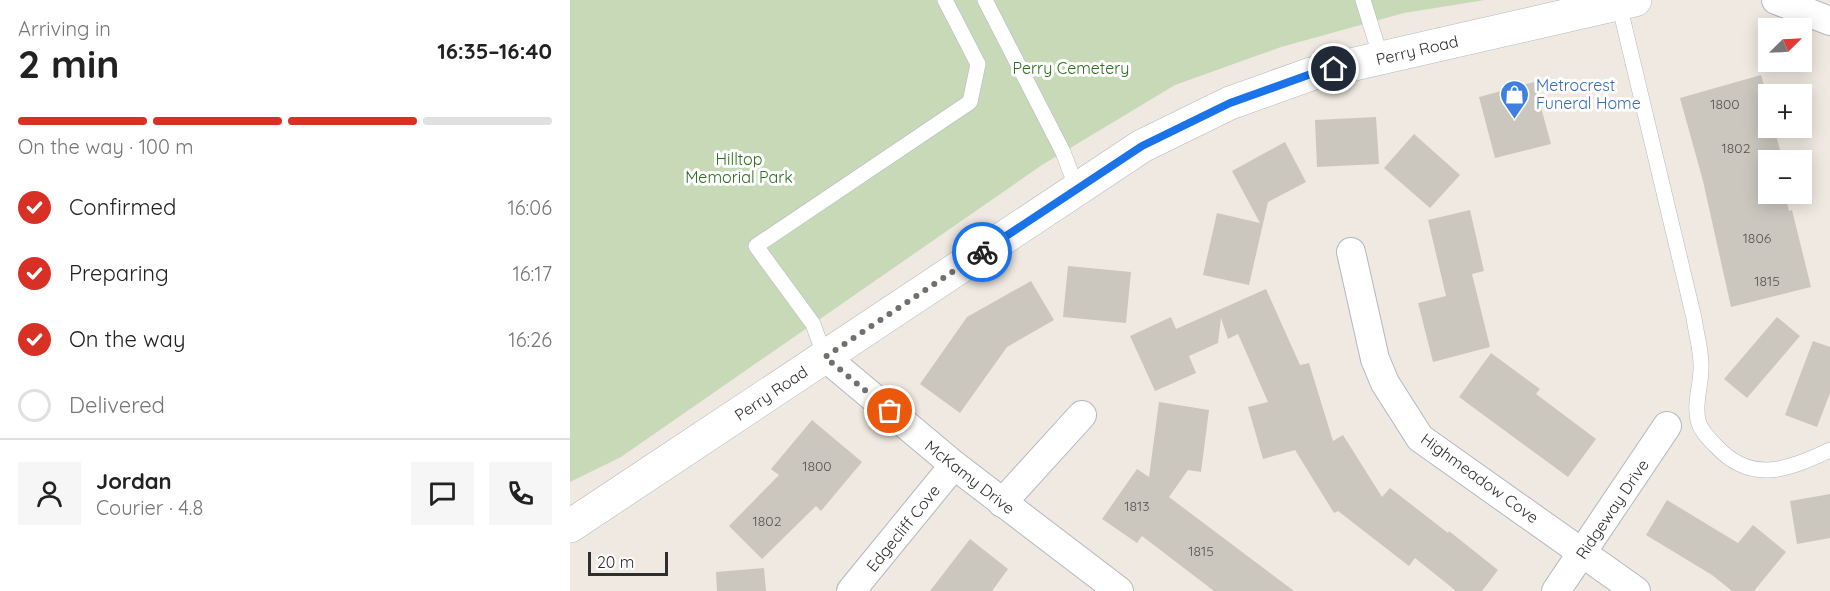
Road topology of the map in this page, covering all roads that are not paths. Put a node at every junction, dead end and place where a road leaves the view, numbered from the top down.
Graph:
1 (945, 0) edge
2 (985, 0) edge
3 (1363, 0) edge
4 (1776, 0) edge
5 (1627, 2) edge
6 (1830, 21) edge
7 (1381, 58) junction
8 (1077, 189) junction
9 (1351, 252) dead end
10 (825, 357) junction
11 (1082, 415) dead end
12 (1667, 426) dead end
13 (1830, 450) edge
14 (954, 465) junction
15 (1002, 503) junction
16 (570, 526) edge
17 (1584, 552) junction
18 (851, 591) edge
19 (1119, 591) edge
20 (1556, 591) edge
21 (1636, 591) edge

1 - 10 lane
2 - 8 lane
3 - 7 lane
4 - 6 street
5 - 7 street, Perry Road
5 - 13 lane
7 - 8 street, Perry Road
8 - 10 street, Perry Road
9 - 17 street, Highmeadow Cove
10 - 14 street, McKamy Drive
10 - 16 street, Perry Road
11 - 15 street
12 - 17 street, Ridgeway Drive
14 - 15 street, McKamy Drive
14 - 18 street, Edgecliff Cove
15 - 19 street, McKamy Drive
17 - 20 street, Ridgeway Drive
17 - 21 street, Highmeadow Cove

